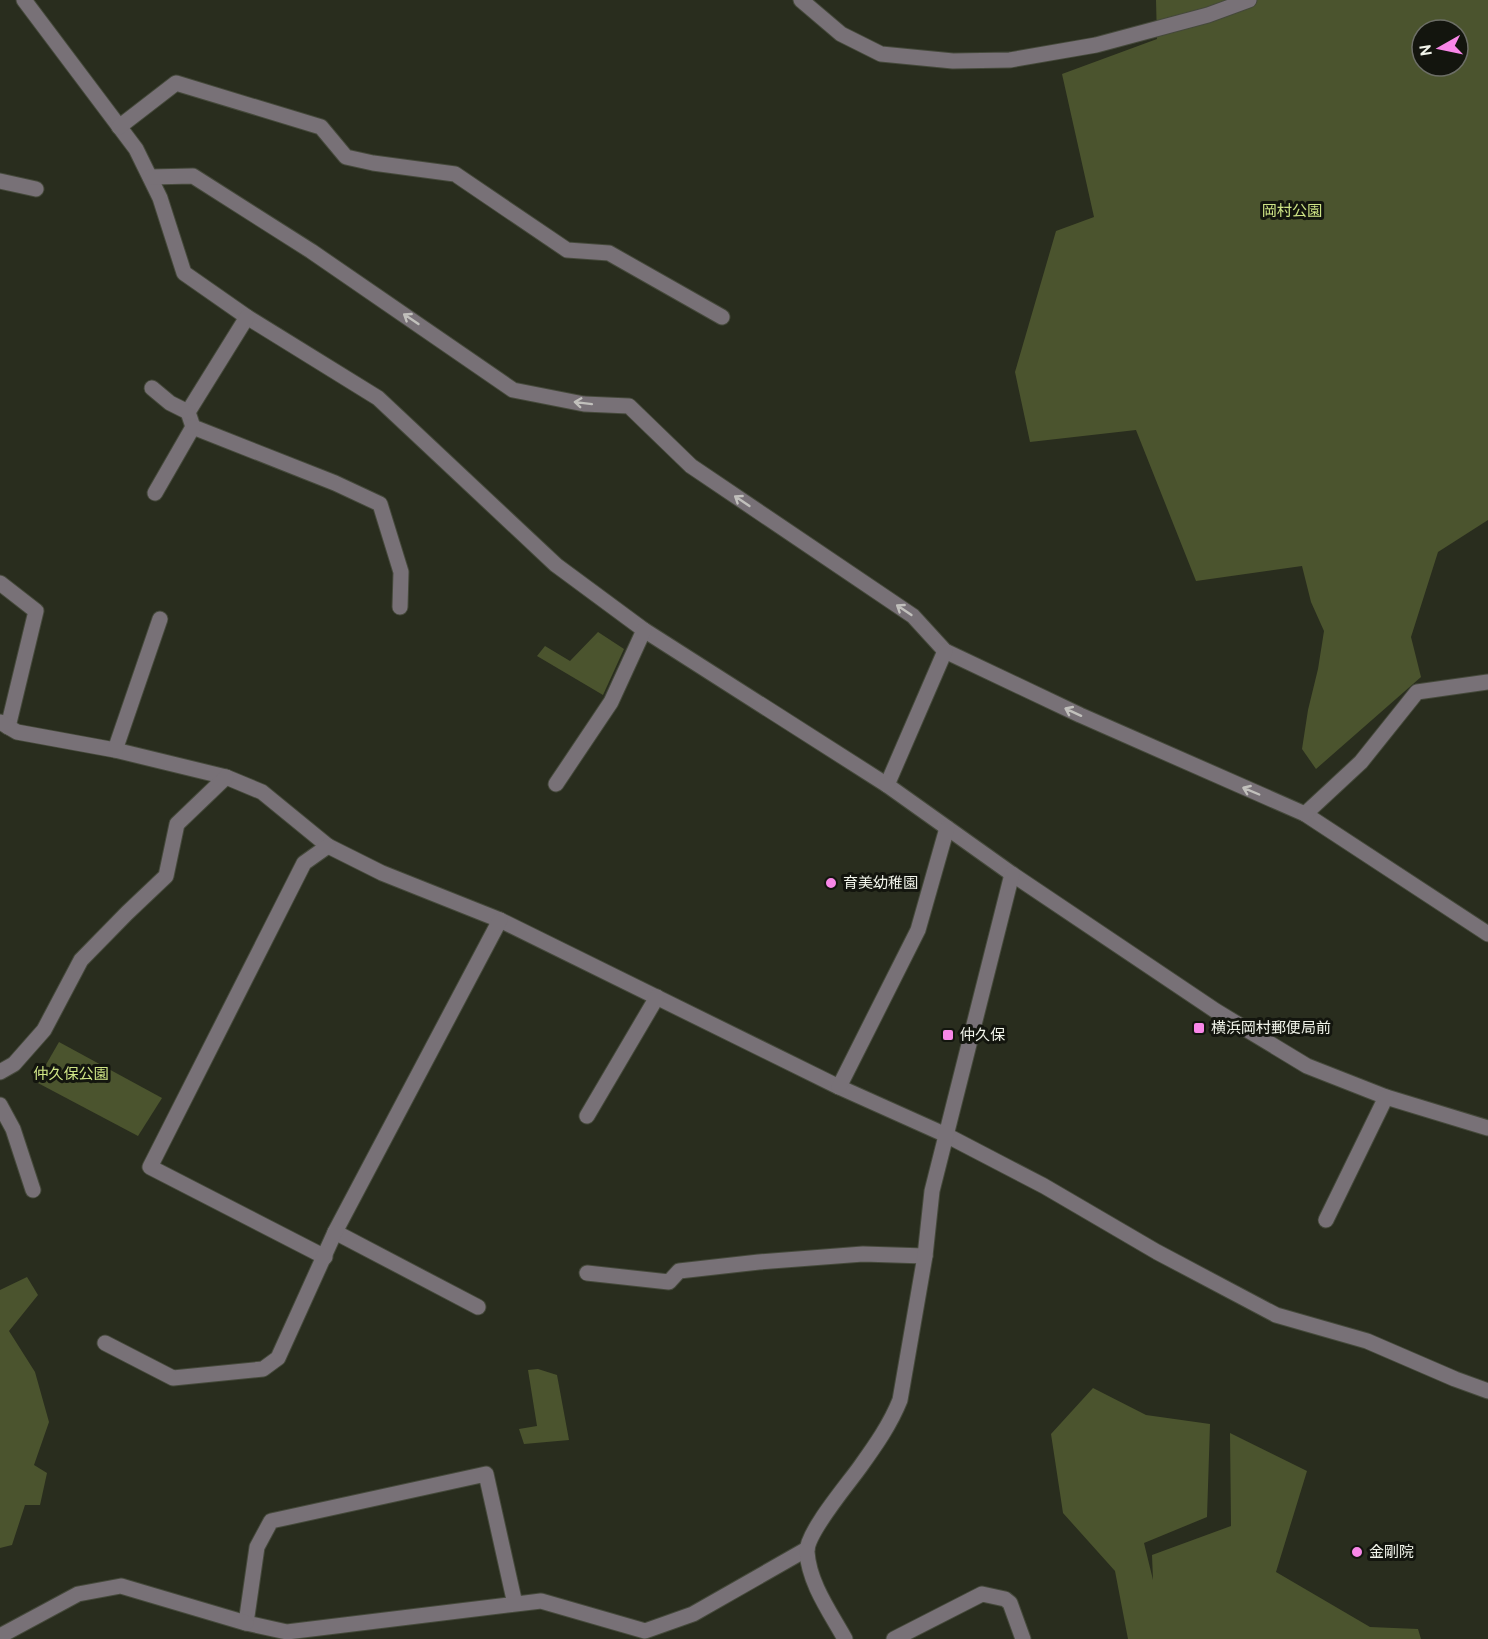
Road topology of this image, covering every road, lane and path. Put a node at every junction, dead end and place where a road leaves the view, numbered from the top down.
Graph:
1 (24, 0) edge
2 (801, 0) edge
3 (1249, 0) edge
4 (119, 127) junction
5 (150, 177) junction
6 (0, 181) edge
7 (36, 189) dead end
8 (247, 317) junction
9 (722, 317) dead end
10 (152, 388) dead end
11 (188, 412) junction
12 (193, 427) junction
13 (155, 493) dead end
14 (0, 583) edge
15 (400, 607) dead end
16 (160, 619) dead end
17 (644, 630) junction
18 (945, 651) junction
19 (1488, 682) edge
20 (4, 725) edge
21 (115, 750) junction
22 (226, 777) junction
23 (556, 784) dead end
24 (887, 785) junction
25 (1305, 814) junction
26 (947, 828) junction
27 (328, 846) junction
28 (1012, 874) junction
29 (500, 920) junction
30 (1488, 934) edge
31 (657, 997) junction
32 (0, 1071) edge
33 (839, 1087) junction
34 (1386, 1097) junction
35 (0, 1105) edge
36 (587, 1116) dead end
37 (1488, 1128) edge
38 (946, 1135) junction
39 (33, 1190) dead end
40 (1326, 1220) dead end
41 (335, 1232) junction
42 (924, 1256) junction
43 (325, 1257) junction
44 (587, 1273) dead end
45 (478, 1307) dead end
46 (105, 1342) dead end
47 (1488, 1391) edge
48 (807, 1549) junction
49 (515, 1604) junction
50 (246, 1623) junction
51 (647, 1635) edge
52 (0, 1636) edge
53 (286, 1636) edge
54 (845, 1639) edge
55 (894, 1639) edge
56 (1023, 1639) edge

1 - 4 street
2 - 3 street
4 - 5 street
4 - 9 street
5 - 8 street
18 -> 5 street
6 - 7 street
8 - 11 street
8 - 17 street
10 - 11 street
11 - 12 street
12 - 13 street
12 - 15 street
14 - 20 street
16 - 21 street
17 - 23 street
17 - 24 street
18 - 24 street
25 -> 18 street
19 - 25 street
20 - 21 street
21 - 22 street
22 - 27 street
22 - 32 street
24 - 26 street
25 - 30 street
26 - 28 street
26 - 33 street
27 - 29 street
27 - 43 street
28 - 34 street
28 - 38 street
29 - 31 street
29 - 41 street
31 - 33 street
31 - 36 street
33 - 38 street
34 - 37 street
34 - 40 street
35 - 39 street
38 - 42 street
38 - 47 street
41 - 43 street
41 - 45 street
42 - 44 street
42 - 48 street
43 - 46 street
48 - 51 street
48 - 54 street
49 - 50 street
49 - 51 street
49 - 53 street
50 - 52 street
50 - 53 street
55 - 56 street

